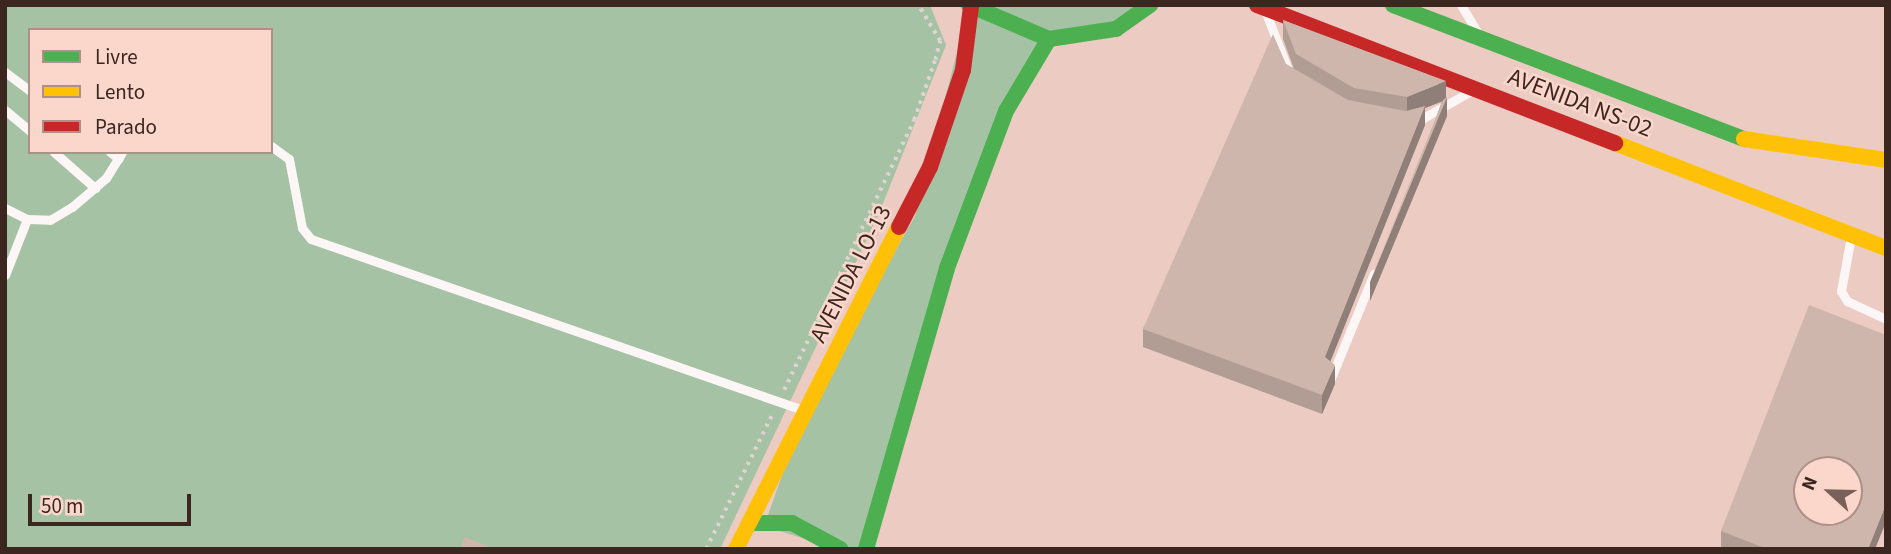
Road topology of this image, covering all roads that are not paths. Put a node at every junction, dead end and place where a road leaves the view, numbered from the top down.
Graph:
1 (1150, 5) edge
2 (1393, 5) edge
3 (1461, 5) edge
4 (970, 6) edge
5 (1261, 7) edge
6 (1415, 9) edge
7 (1478, 37) junction
8 (1049, 39) junction
9 (5, 72) edge
10 (1299, 87) edge
11 (1477, 87) junction
12 (28, 90) edge
13 (5, 110) edge
14 (1437, 114) junction
15 (1406, 123) edge
16 (1432, 126) edge
17 (28, 129) edge
18 (273, 147) edge
19 (56, 154) edge
20 (121, 156) edge
21 (1886, 160) edge
22 (95, 188) junction
23 (5, 208) edge
24 (27, 219) junction
25 (1852, 234) junction
26 (1886, 248) edge
27 (1377, 265) edge
28 (5, 275) edge
29 (1886, 319) edge
30 (1331, 379) edge
31 (805, 411) junction
32 (750, 523) junction
33 (736, 549) edge
34 (840, 549) edge
35 (866, 549) edge

1 - 8 street
2 - 6 street, AVENIDA NS-02
3 - 7 lane
4 - 8 street
4 - 31 street, AVENIDA LO-13
5 - 10 lane
5 - 11 street, AVENIDA NS-02
6 - 7 street, AVENIDA NS-02
7 - 21 street, AVENIDA NS-02
8 - 35 street
9 - 12 lane
11 - 14 lane
11 - 25 street, AVENIDA NS-02
13 - 17 lane
14 - 15 lane
14 - 16 lane
18 - 31 lane
19 - 22 lane
20 - 22 lane
22 - 24 lane
23 - 24 lane
24 - 28 lane
25 - 26 street, AVENIDA NS-02
25 - 29 lane
27 - 30 lane
31 - 32 street, AVENIDA LO-13
32 - 33 street, AVENIDA LO-13
32 - 34 street

